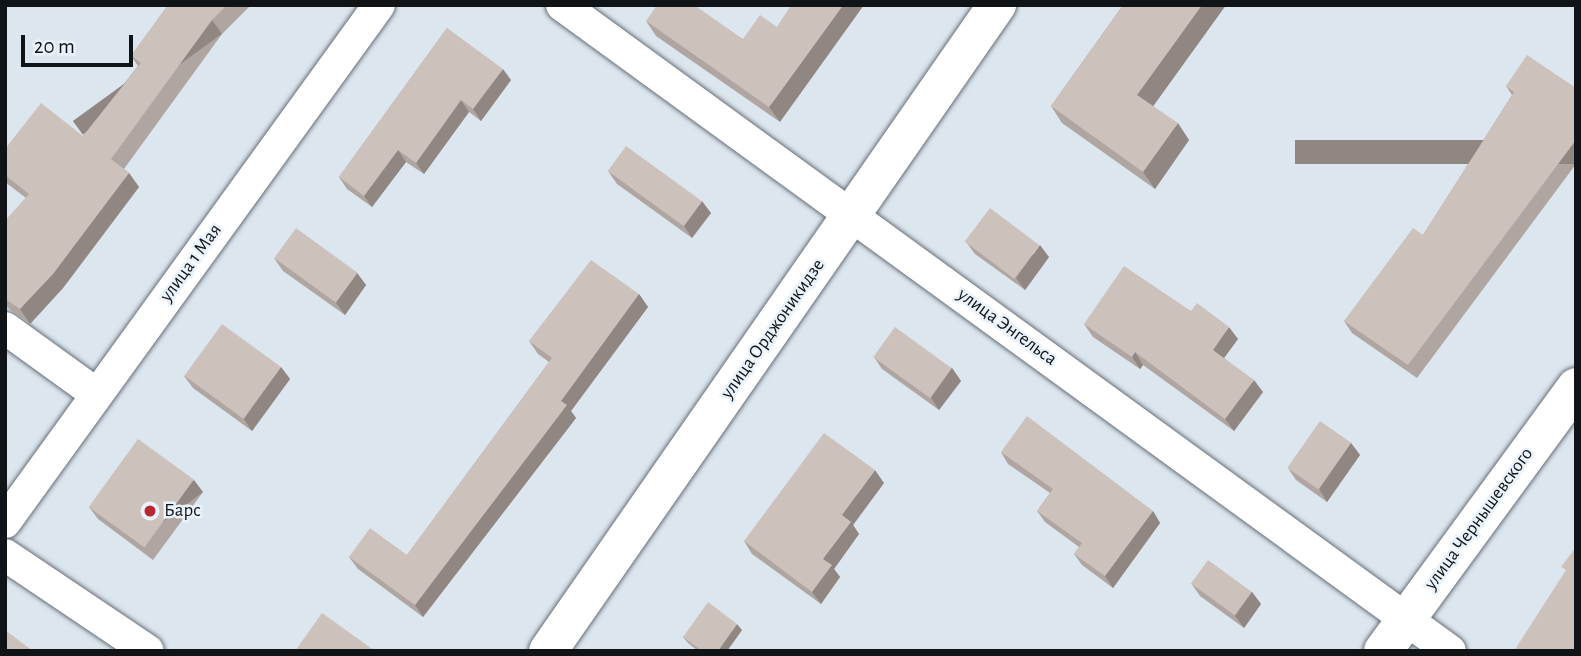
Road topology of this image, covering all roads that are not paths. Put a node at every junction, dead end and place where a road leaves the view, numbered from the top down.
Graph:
1 (379, 5) edge
2 (562, 5) edge
3 (997, 5) edge
4 (853, 215) junction
5 (5, 328) edge
6 (1576, 387) edge
7 (95, 393) junction
8 (5, 522) edge
9 (5, 555) edge
10 (1407, 618) junction
11 (148, 651) edge
12 (548, 651) edge
13 (1382, 651) edge
14 (1450, 651) edge

1 - 7 street, улица 1 Мая
2 - 4 street, улица Энгельса
3 - 4 main road, улица Орджоникидзе
4 - 10 street, улица Энгельса
4 - 12 main road, улица Орджоникидзе
5 - 7 street
6 - 10 main road, улица Чернышевского
7 - 8 street, улица 1 Мая
9 - 11 street
10 - 13 main road, улица Чернышевского
10 - 14 street, улица Энгельса

